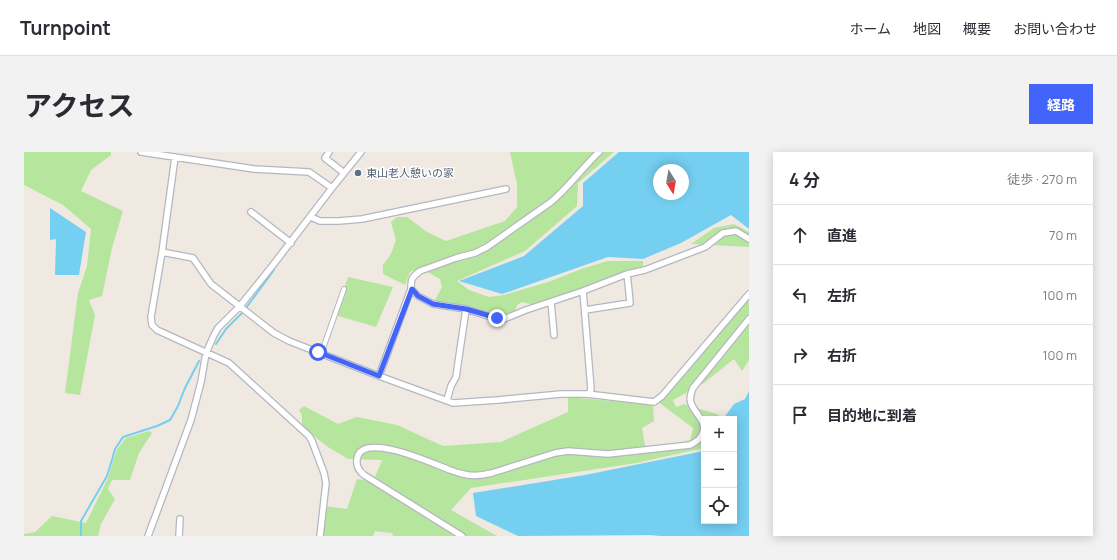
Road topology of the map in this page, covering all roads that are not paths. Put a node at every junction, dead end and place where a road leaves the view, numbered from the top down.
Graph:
1 (141, 152) edge
2 (329, 152) edge
3 (361, 152) edge
4 (599, 152) edge
5 (175, 158) junction
6 (344, 173) junction
7 (332, 188) junction
8 (506, 189) dead end
9 (251, 212) dead end
10 (311, 217) junction
11 (749, 239) edge
12 (291, 243) junction
13 (162, 252) junction
14 (627, 274) junction
15 (344, 289) dead end
16 (412, 289) junction
17 (583, 291) junction
18 (749, 294) edge
19 (551, 302) junction
20 (240, 306) junction
21 (466, 309) junction
22 (586, 310) junction
23 (749, 319) edge
24 (554, 335) dead end
25 (206, 354) junction
26 (321, 354) junction
27 (379, 376) junction
28 (587, 394) junction
29 (447, 400) junction
30 (180, 519) dead end
31 (148, 536) edge
32 (179, 536) edge
33 (320, 536) edge
34 (462, 536) edge

1 - 5 street
2 - 6 street
3 - 6 street
4 - 16 street
5 - 7 street
5 - 13 street
6 - 7 street
7 - 10 street
8 - 10 street
9 - 12 street
10 - 12 street
11 - 14 street
12 - 20 street
13 - 20 street
13 - 25 street
14 - 17 street
14 - 22 street
15 - 26 street
16 - 21 street
16 - 27 street
17 - 19 street
17 - 22 street
18 - 28 street
19 - 21 street
19 - 24 street
20 - 25 street
20 - 26 street
21 - 29 street
22 - 28 street
23 - 34 street
25 - 31 street
25 - 33 street
26 - 27 street
27 - 29 street
28 - 29 street
30 - 32 street

